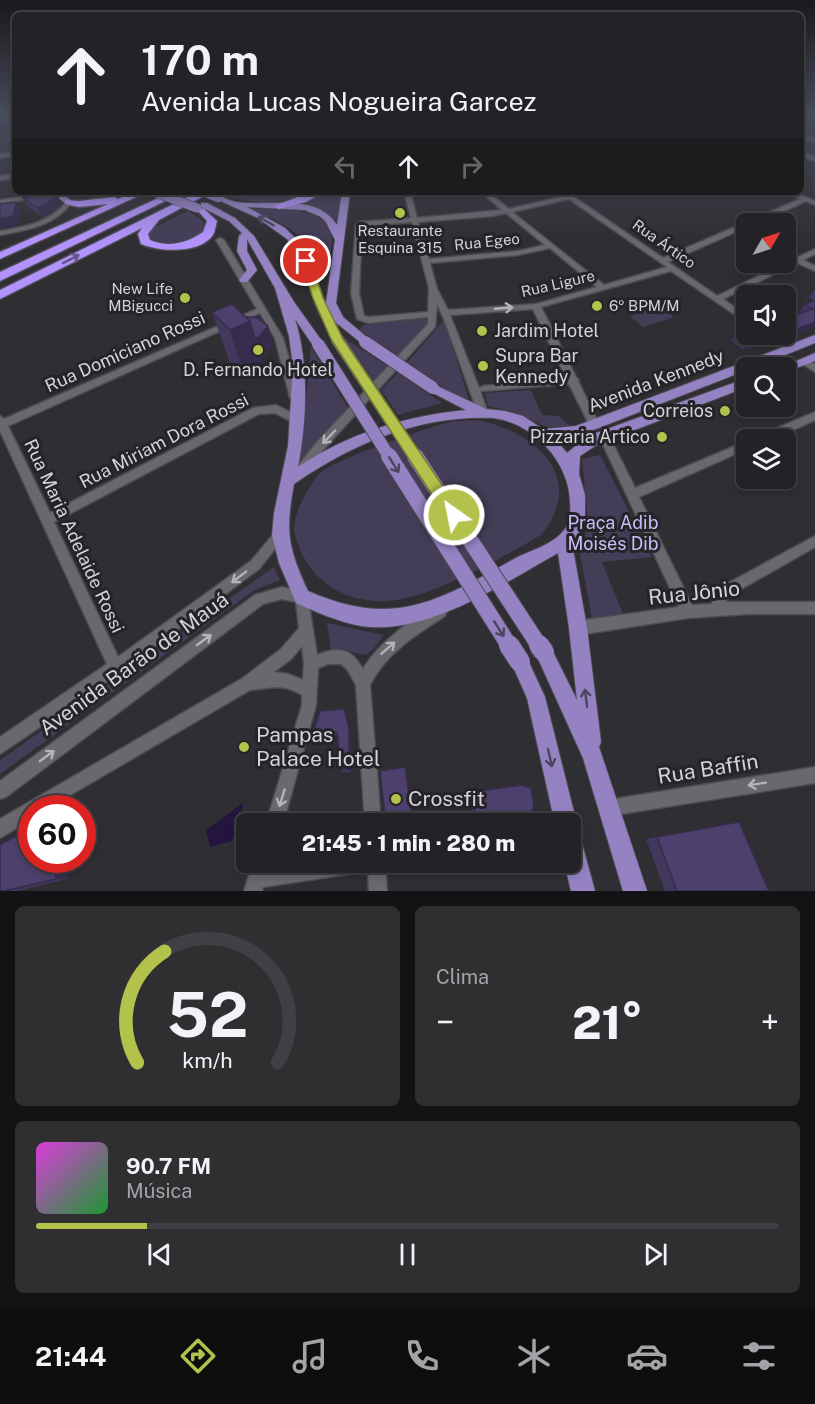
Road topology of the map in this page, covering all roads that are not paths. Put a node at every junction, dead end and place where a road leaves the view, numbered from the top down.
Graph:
1 (57, 195) edge
2 (125, 195) edge
3 (135, 195) edge
4 (162, 195) edge
5 (163, 195) edge
6 (172, 195) edge
7 (175, 195) edge
8 (198, 195) edge
9 (211, 195) edge
10 (313, 195) edge
11 (346, 195) edge
12 (408, 195) edge
13 (488, 195) edge
14 (564, 195) edge
15 (569, 195) edge
16 (796, 195) edge
17 (42, 197) edge
18 (806, 199) junction
19 (114, 200) junction
20 (0, 202) edge
21 (69, 202) junction
22 (231, 202) junction
23 (815, 203) edge
24 (279, 206) junction
25 (201, 208) junction
26 (507, 211) junction
27 (774, 213) edge
28 (157, 216) junction
29 (415, 219) junction
30 (736, 229) edge
31 (0, 232) edge
32 (243, 236) junction
33 (339, 239) junction
34 (220, 240) dead end
35 (68, 241) junction
36 (550, 246) junction
37 (815, 251) edge
38 (0, 252) edge
39 (0, 256) edge
40 (798, 260) junction
41 (426, 261) junction
42 (663, 261) junction
43 (269, 263) junction
44 (0, 268) edge
45 (673, 268) junction
46 (815, 269) edge
47 (0, 277) edge
48 (244, 280) junction
49 (0, 285) edge
50 (280, 288) junction
51 (432, 288) junction
52 (603, 288) junction
53 (0, 295) edge
54 (717, 299) junction
55 (536, 306) junction
56 (263, 309) junction
57 (736, 312) edge
58 (446, 313) junction
59 (433, 314) junction
60 (815, 339) edge
61 (784, 345) edge
62 (788, 348) junction
63 (809, 359) edge
64 (815, 369) edge
65 (574, 380) junction
66 (736, 386) edge
67 (483, 389) dead end
68 (298, 403) junction
69 (483, 413) junction
70 (815, 416) edge
71 (297, 421) junction
72 (1, 423) edge
73 (594, 424) junction
74 (785, 429) edge
75 (542, 434) junction
76 (604, 436) junction
77 (736, 450) edge
78 (294, 476) junction
79 (574, 476) junction
80 (633, 494) junction
81 (47, 520) junction
82 (280, 535) junction
83 (815, 541) edge
84 (564, 543) junction
85 (302, 597) junction
86 (453, 602) junction
87 (815, 608) edge
88 (720, 609) junction
89 (688, 612) junction
90 (578, 628) junction
91 (307, 629) junction
92 (311, 664) junction
93 (116, 667) junction
94 (248, 683) junction
95 (363, 684) junction
96 (310, 692) junction
97 (0, 746) edge
98 (593, 756) junction
99 (815, 775) edge
100 (0, 791) edge
101 (56, 795) edge
102 (608, 808) junction
103 (277, 813) edge
104 (372, 813) edge
105 (563, 813) edge
106 (18, 818) edge
107 (0, 829) edge
108 (292, 873) edge
109 (377, 873) edge
110 (578, 873) edge
111 (257, 878) edge
112 (378, 891) edge
113 (583, 891) edge
114 (634, 891) edge

1 - 21 main road
2 - 19 highway
3 - 39 highway
4 - 25 main road, bridge
5 - 35 highway
6 - 35 highway
7 - 25 main road
8 - 28 highway
9 - 22 main road, bridge
10 - 24 highway
11 - 33 main road
12 - 29 street
13 - 26 street
14 - 26 street
15 - 42 street, Rua Ártico
16 - 18 street
17 - 20 street
18 - 23 street
18 - 27 street
19 - 21 highway
19 - 38 highway
21 - 31 street
22 - 24 main road
98 -> 22 main road, bridge
24 - 33 main road
25 - 28 highway
25 - 32 main road
25 - 43 main road
26 - 29 street
26 - 36 street
53 -> 28 highway
29 - 41 street
29 - 59 street
30 - 42 street
32 - 43 main road
32 - 48 main road
33 - 69 main road, bridge
34 - 48 street
35 - 44 highway
35 - 47 highway
35 - 49 highway
36 - 41 street, Rua Egeo
36 - 52 street
37 - 40 street
40 - 46 street
40 - 54 street
41 - 51 street
42 - 45 street, Rua Ártico
43 - 50 main road
45 - 52 street, Rua Ligure
45 - 54 street, Rua Ártico
48 - 56 street
50 - 68 main road
50 -> 105 main road, bridge
51 - 58 street
51 - 59 street
52 - 55 street, Rua Ligure
54 - 57 street, Rua Ártico
58 -> 55 street, Rua Ligure
55 - 65 street
56 - 68 street
56 - 72 street, Rua Domiciano Rossi
58 - 69 street
59 -> 78 street
60 - 62 main road, Avenida Kennedy
61 - 62 street
62 - 73 main road, Avenida Kennedy
63 - 64 street
65 - 67 street
65 - 73 street
66 - 76 main road, Avenida Kennedy
68 - 71 main road
69 - 75 main road
69 - 78 main road
70 - 74 street
71 - 78 main road
71 - 81 street, Rua Miriam Dora Rossi
72 - 81 street, Rua Maria Adelaide Rossi
73 - 75 main road, Avenida Kennedy
75 - 79 main road
76 - 79 main road, Avenida Kennedy
76 - 80 street
77 - 80 street
78 - 82 main road
79 - 84 main road
80 - 89 street
81 - 93 street, Rua Maria Adelaide Rossi
82 - 85 main road
82 -> 93 street, Avenida Barão de Mauá
83 - 88 street
84 - 86 main road
84 - 90 main road
85 - 86 main road
85 - 91 street
100 -> 85 street, Avenida Barão de Mauá
95 -> 86 street
87 - 88 street, Rua Jônio
88 - 89 street, Rua Jônio
89 - 90 street, Rua Jônio
98 -> 90 main road
91 - 92 street
91 - 94 street
92 - 95 street
92 - 96 street
93 - 97 street, Avenida Barão de Mauá
94 - 96 street
94 - 101 street
95 - 104 street
96 -> 103 street
98 - 102 main road
99 -> 102 street, Rua Baffin
102 - 114 main road
106 - 107 street
108 - 111 street
109 - 112 street
110 - 113 main road

